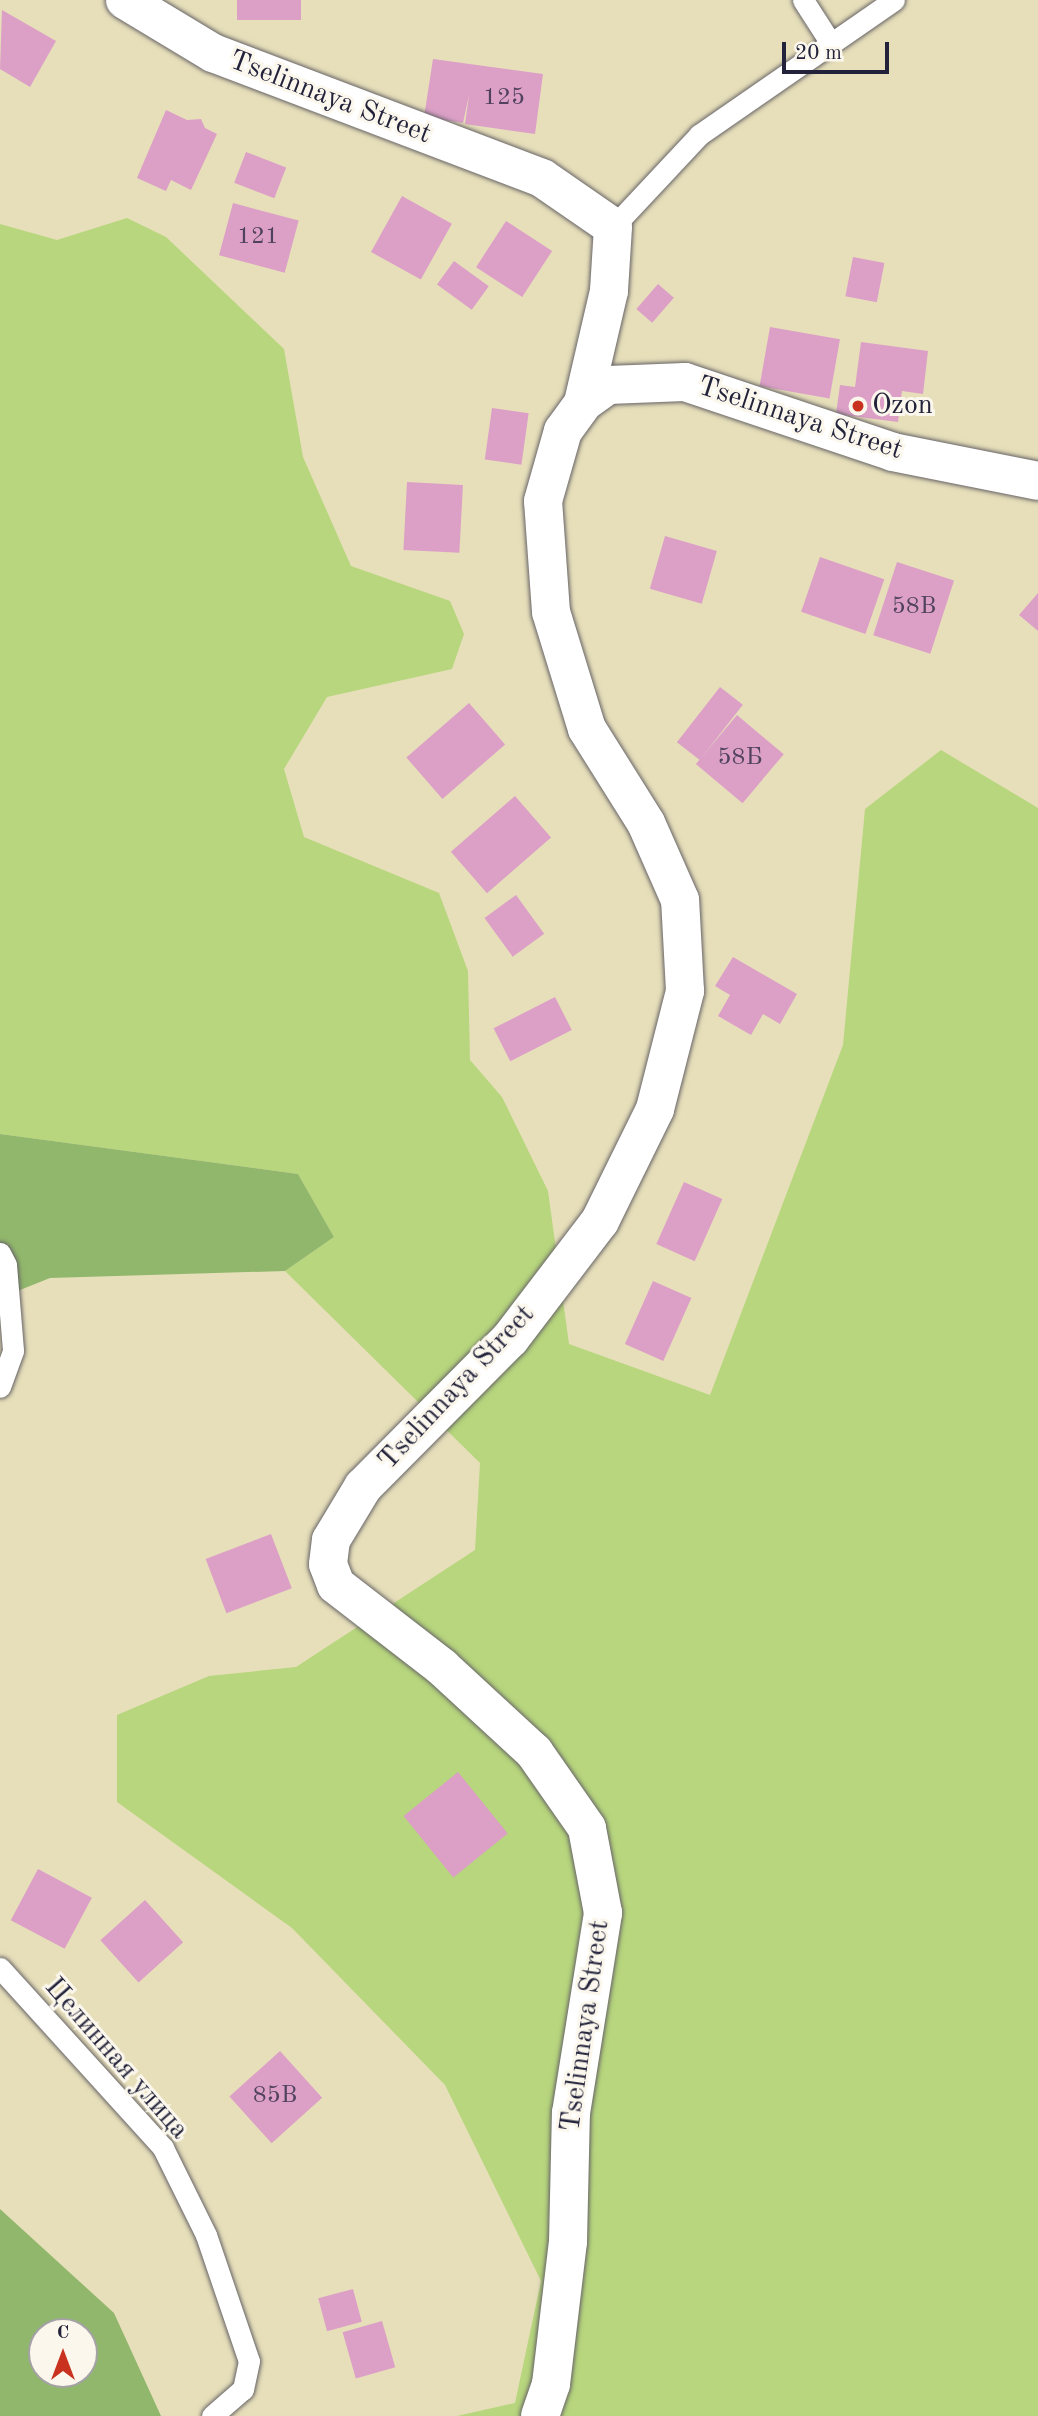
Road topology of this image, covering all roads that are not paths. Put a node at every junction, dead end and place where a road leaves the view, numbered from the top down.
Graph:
1 (125, 0) edge
2 (803, 0) edge
3 (894, 0) edge
4 (830, 43) junction
5 (613, 227) junction
6 (583, 403) junction
7 (1038, 481) edge
8 (0, 1253) edge
9 (0, 1387) edge
10 (0, 1968) edge
11 (212, 2416) edge
12 (540, 2416) edge

1 - 5 street, Tselinnaya Street
2 - 4 lane
3 - 4 lane
4 - 5 lane
5 - 6 street
6 - 7 street, Tselinnaya Street
6 - 12 street, Tselinnaya Street
8 - 9 lane
10 - 11 lane, Целинная улица

